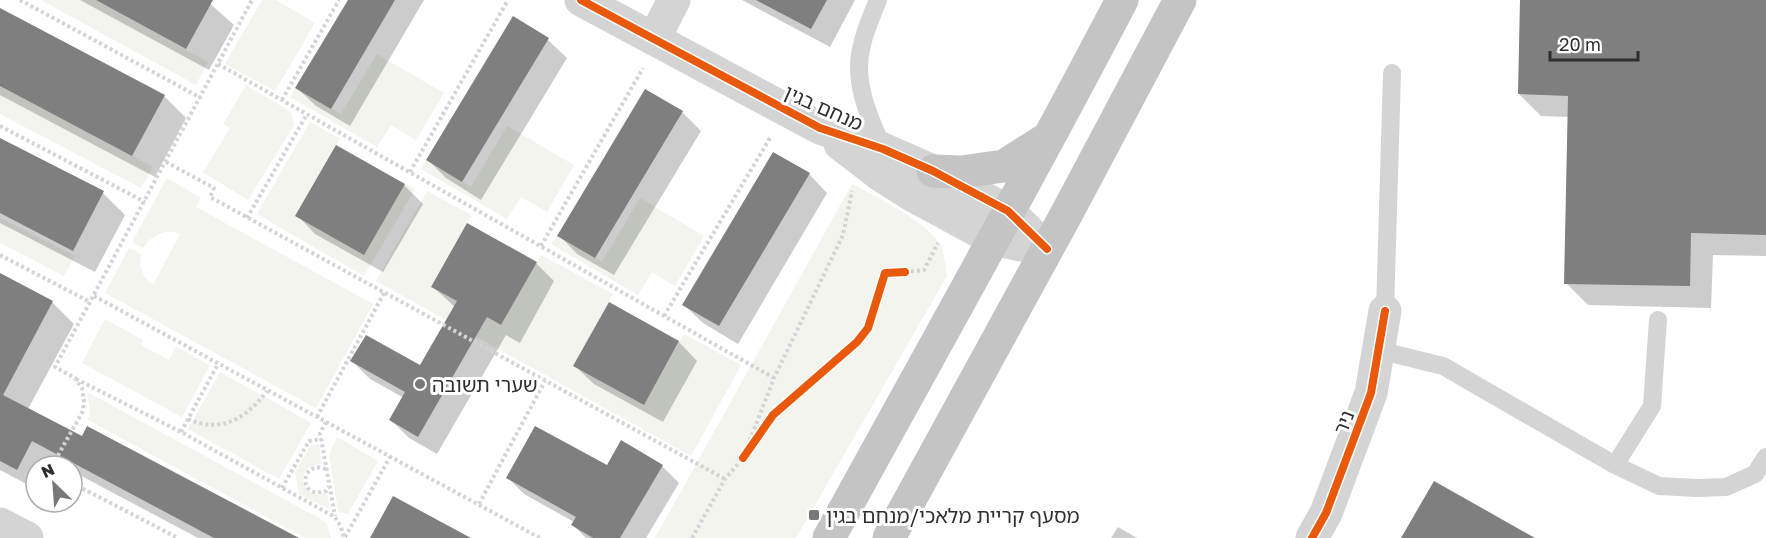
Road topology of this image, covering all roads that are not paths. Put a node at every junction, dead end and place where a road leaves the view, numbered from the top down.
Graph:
1 (581, 0) edge
2 (674, 0) edge
3 (878, 0) edge
4 (1122, 0) edge
5 (1180, 0) edge
6 (648, 54) junction
7 (1392, 73) dead end
8 (820, 128) junction
9 (1051, 136) junction
10 (883, 149) junction
11 (933, 171) junction
12 (1000, 225) junction
13 (1047, 249) junction
14 (1385, 311) joint
15 (1658, 320) dead end
16 (1378, 350) junction
17 (1766, 457) edge
18 (1615, 465) junction
19 (0, 524) edge
20 (27, 538) edge
21 (829, 538) edge
22 (889, 538) edge
23 (1312, 538) edge

1 - 6 street, מנחם בגין
2 - 6 street
3 - 10 lane
4 - 9 highway
5 - 13 highway
6 - 8 street, מנחם בגין
7 - 14 lane
8 - 10 street, מנחם בגין
8 - 12 street, מנחם בגין
9 - 11 highway
9 - 12 highway
10 - 11 street, מנחם בגין
11 - 12 street, מנחם בגין
12 - 13 street, מנחם בגין
12 - 21 highway
13 - 22 highway
14 - 16 street, ניר
15 - 18 lane
16 - 18 lane
16 - 23 street, ניר
17 - 18 lane
19 - 20 street

